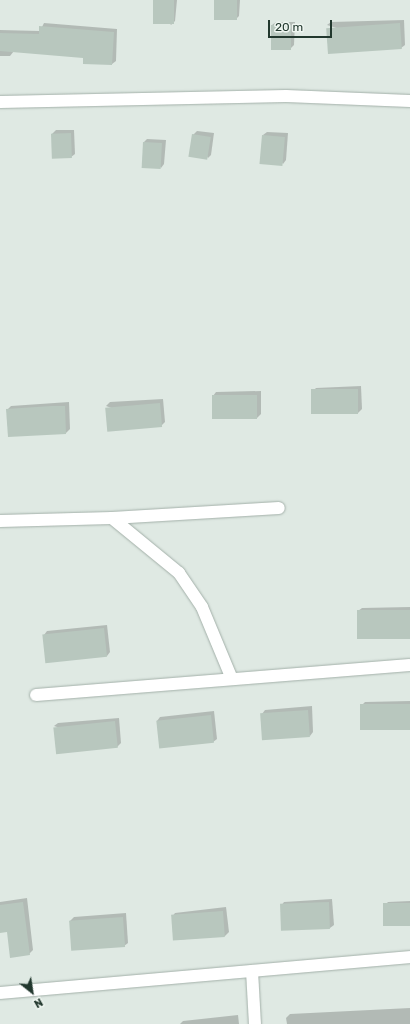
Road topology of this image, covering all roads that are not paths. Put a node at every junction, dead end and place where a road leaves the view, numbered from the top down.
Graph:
1 (410, 101) edge
2 (0, 102) edge
3 (279, 508) dead end
4 (112, 518) junction
5 (0, 521) edge
6 (410, 665) edge
7 (232, 679) junction
8 (36, 695) dead end
9 (410, 957) edge
10 (252, 971) junction
11 (0, 993) edge
12 (256, 1024) edge

1 - 2 street
3 - 4 street
4 - 5 street
4 - 7 street
6 - 7 street
7 - 8 street
9 - 10 street
10 - 11 street
10 - 12 street

